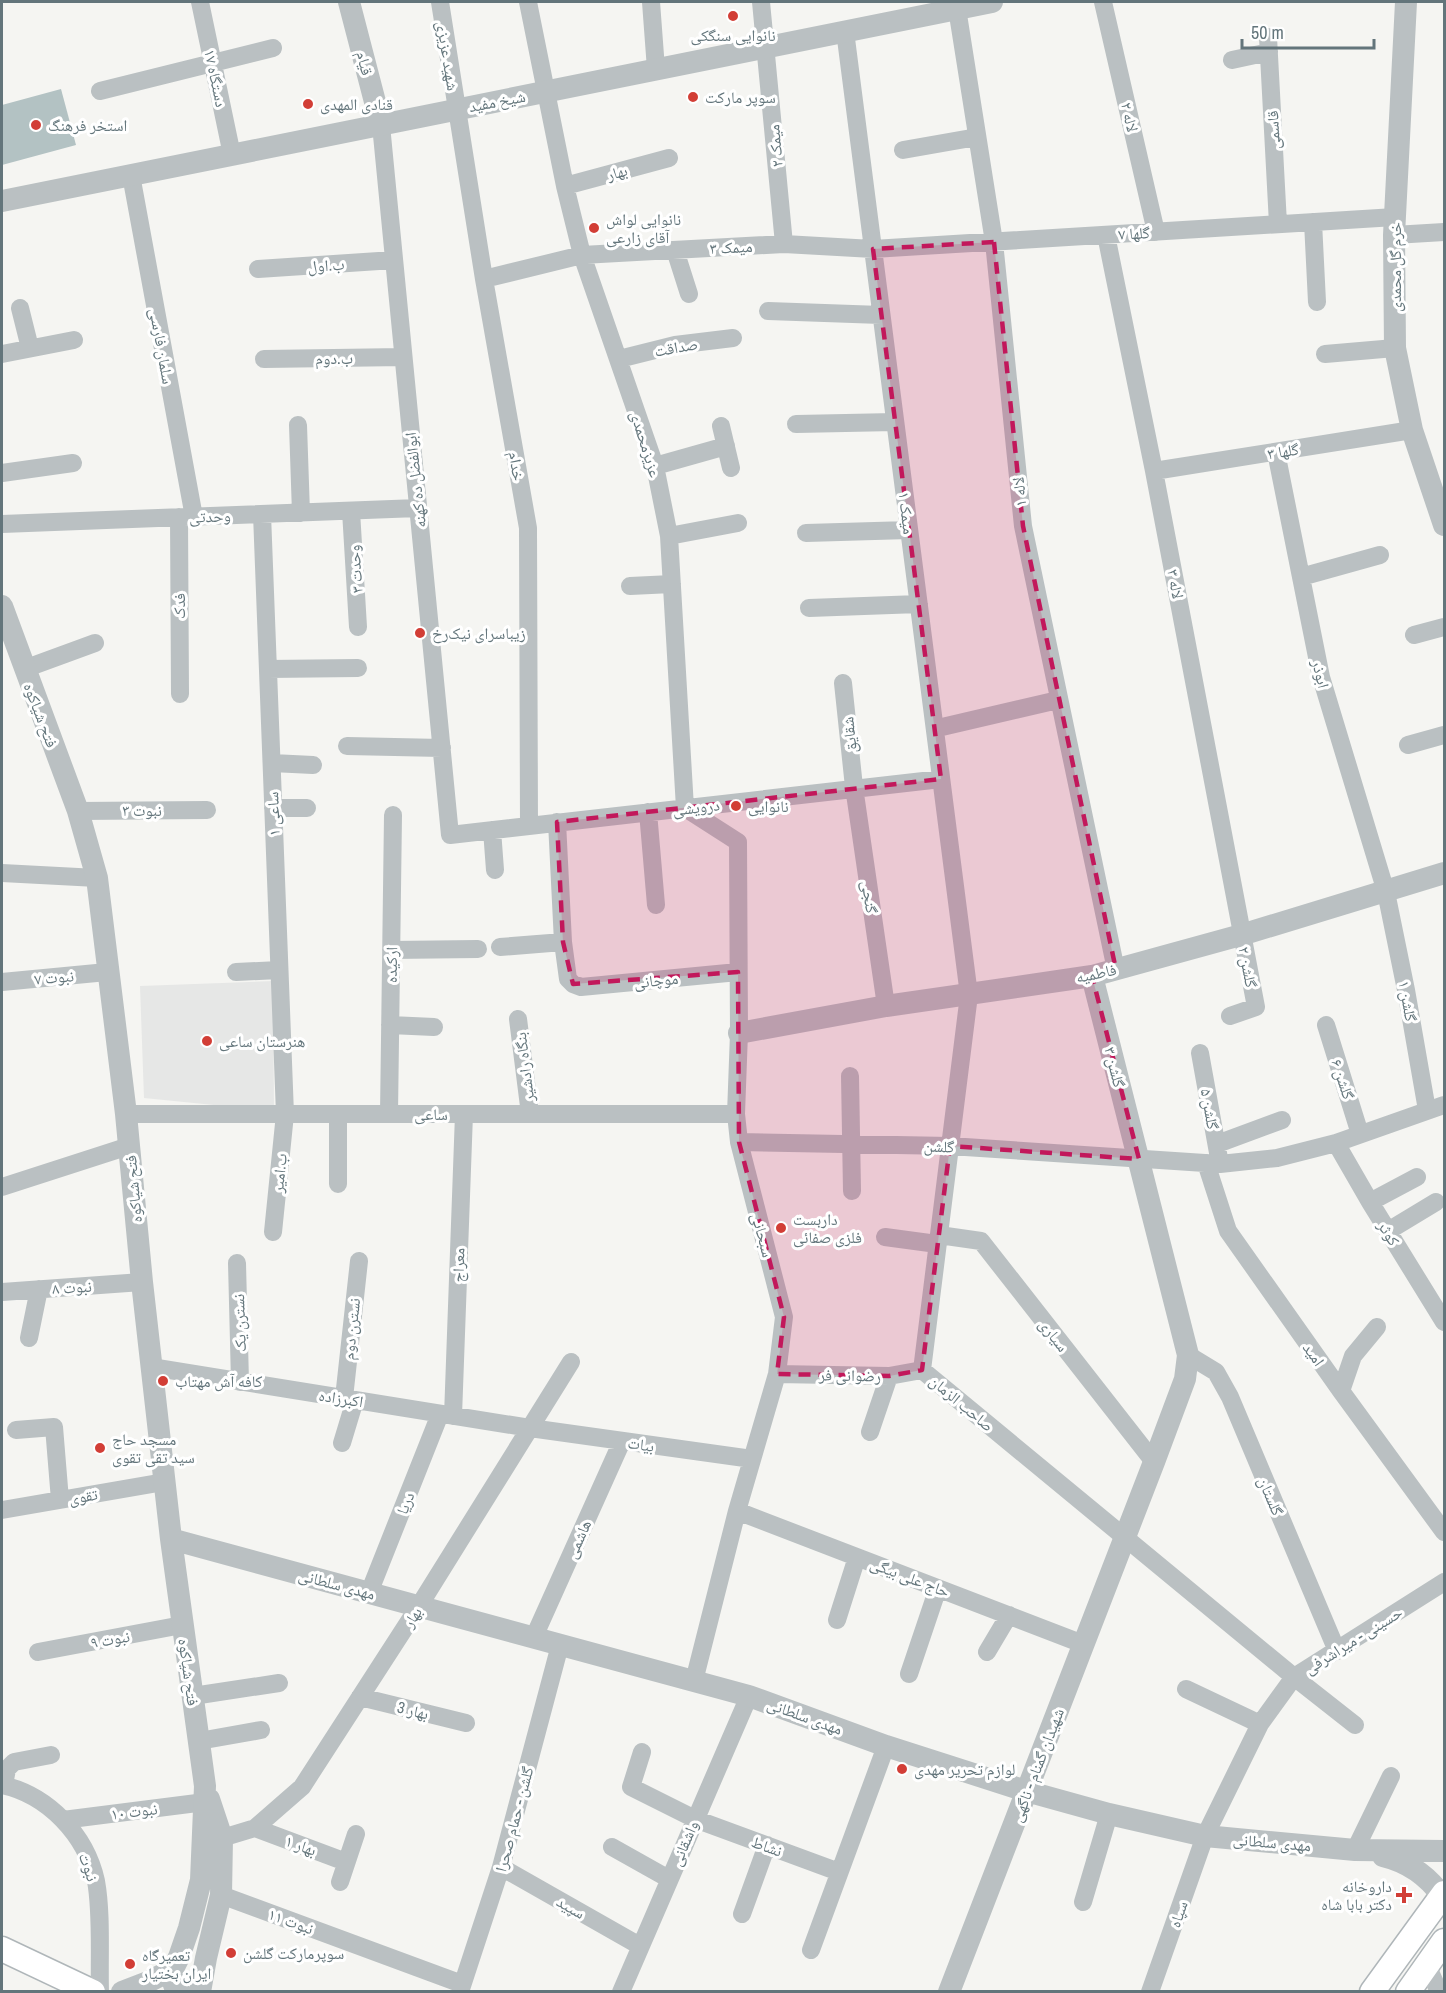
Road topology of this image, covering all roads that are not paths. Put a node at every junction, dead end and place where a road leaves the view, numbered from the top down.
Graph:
1 (200, 2) edge
2 (349, 2) edge
3 (440, 2) edge
4 (528, 2) edge
5 (651, 2) edge
6 (761, 2) edge
7 (992, 2) edge
8 (1103, 2) edge
9 (1406, 2) edge
10 (957, 5) edge
11 (845, 31) junction
12 (766, 47) junction
13 (273, 48) dead end
14 (1233, 60) dead end
15 (213, 63) junction
16 (656, 69) junction
17 (100, 91) dead end
18 (545, 92) junction
19 (457, 110) junction
20 (381, 125) junction
21 (977, 137) junction
22 (903, 150) dead end
23 (232, 155) junction
24 (669, 158) dead end
25 (131, 175) junction
26 (565, 186) junction
27 (2, 201) edge
28 (1313, 222) junction
29 (1278, 224) junction
30 (1395, 226) junction
31 (1156, 232) junction
32 (1444, 232) edge
33 (1106, 235) junction
34 (994, 242) junction
35 (784, 244) junction
36 (873, 249) junction
37 (675, 250) junction
38 (582, 255) junction
39 (394, 260) junction
40 (258, 269) dead end
41 (484, 279) junction
42 (689, 294) dead end
43 (1317, 302) dead end
44 (20, 308) dead end
45 (768, 311) dead end
46 (881, 315) junction
47 (733, 338) dead end
48 (74, 340) dead end
49 (30, 348) junction
50 (1395, 348) junction
51 (2, 354) edge
52 (1325, 354) dead end
53 (404, 357) junction
54 (264, 358) dead end
55 (619, 359) junction
56 (895, 422) junction
57 (796, 424) dead end
58 (298, 425) dead end
59 (721, 426) dead end
60 (1412, 430) junction
61 (726, 447) junction
62 (1276, 452) junction
63 (73, 463) dead end
64 (655, 466) junction
65 (731, 468) dead end
66 (1154, 471) junction
67 (2, 473) edge
68 (1438, 487) edge
69 (418, 508) junction
70 (351, 511) junction
71 (301, 513) junction
72 (262, 514) junction
73 (186, 517) junction
74 (738, 523) dead end
75 (2, 524) edge
76 (1444, 525) edge
77 (909, 530) junction
78 (806, 533) dead end
79 (669, 536) junction
80 (1380, 555) dead end
81 (1301, 577) junction
82 (672, 584) junction
83 (630, 586) dead end
84 (919, 604) junction
85 (2, 606) edge
86 (809, 608) dead end
87 (358, 627) dead end
88 (1444, 627) edge
89 (1414, 636) dead end
90 (95, 643) dead end
91 (358, 668) dead end
92 (24, 669) junction
93 (268, 669) junction
94 (843, 683) dead end
95 (180, 694) dead end
96 (1058, 700) junction
97 (942, 727) dead end
98 (1444, 735) edge
99 (1408, 745) dead end
100 (347, 746) dead end
101 (442, 748) junction
102 (272, 763) junction
103 (313, 765) dead end
104 (941, 778) junction
105 (854, 787) junction
106 (273, 808) junction
107 (307, 808) dead end
108 (685, 808) junction
109 (207, 810) dead end
110 (78, 811) junction
111 (648, 812) junction
112 (393, 815) dead end
113 (557, 822) junction
114 (529, 826) junction
115 (492, 830) junction
116 (450, 835) joint
117 (495, 870) dead end
118 (2, 873) edge
119 (1444, 873) edge
120 (97, 878) junction
121 (1386, 892) junction
122 (656, 905) dead end
123 (1241, 934) junction
124 (563, 942) junction
125 (500, 947) dead end
126 (478, 949) dead end
127 (391, 950) junction
128 (279, 970) junction
129 (1116, 970) junction
130 (107, 972) junction
131 (236, 972) dead end
132 (738, 972) junction
133 (1092, 976) junction
134 (2, 982) edge
135 (969, 995) junction
136 (886, 1006) junction
137 (1230, 1016) dead end
138 (518, 1020) dead end
139 (390, 1025) junction
140 (1326, 1025) dead end
141 (434, 1027) dead end
142 (739, 1033) junction
143 (1200, 1053) dead end
144 (850, 1076) dead end
145 (1436, 1107) edge
146 (126, 1114) junction
147 (285, 1114) junction
148 (338, 1114) junction
149 (388, 1114) junction
150 (464, 1114) junction
151 (530, 1114) junction
152 (736, 1114) junction
153 (1282, 1120) dead end
154 (1360, 1134) junction
155 (738, 1142) junction
156 (1336, 1143) junction
157 (852, 1144) junction
158 (1217, 1144) junction
159 (129, 1146) junction
160 (950, 1146) junction
161 (1139, 1159) junction
162 (1213, 1164) junction
163 (1417, 1177) dead end
164 (338, 1184) dead end
165 (2, 1187) edge
166 (852, 1191) dead end
167 (1370, 1202) junction
168 (1436, 1202) dead end
169 (1388, 1231) junction
170 (273, 1232) dead end
171 (885, 1237) dead end
172 (938, 1240) junction
173 (359, 1261) dead end
174 (237, 1263) dead end
175 (142, 1282) junction
176 (39, 1289) junction
177 (2, 1292) edge
178 (1444, 1322) edge
179 (1377, 1327) dead end
180 (29, 1338) dead end
181 (1188, 1355) junction
182 (571, 1362) dead end
183 (152, 1368) junction
184 (922, 1370) junction
185 (777, 1374) junction
186 (889, 1376) junction
187 (240, 1382) junction
188 (1341, 1392) junction
189 (349, 1399) junction
190 (446, 1415) junction
191 (530, 1428) junction
192 (16, 1430) dead end
193 (870, 1432) dead end
194 (622, 1441) junction
195 (342, 1443) dead end
196 (752, 1459) junction
197 (1154, 1462) junction
198 (164, 1482) junction
199 (60, 1500) junction
200 (2, 1510) edge
201 (737, 1511) junction
202 (1444, 1532) edge
203 (1125, 1538) junction
204 (171, 1539) junction
205 (857, 1557) junction
206 (1444, 1582) edge
207 (939, 1588) junction
208 (369, 1593) junction
209 (419, 1606) junction
210 (1009, 1615) junction
211 (837, 1620) dead end
212 (182, 1625) junction
213 (534, 1637) junction
214 (1083, 1644) junction
215 (560, 1645) junction
216 (1337, 1651) junction
217 (38, 1652) dead end
218 (987, 1652) dead end
219 (909, 1674) dead end
220 (1294, 1677) junction
221 (694, 1681) junction
222 (279, 1683) dead end
223 (1186, 1689) dead end
224 (193, 1696) junction
225 (749, 1696) junction
226 (360, 1697) junction
227 (466, 1723) dead end
228 (1260, 1724) junction
229 (1355, 1725) dead end
230 (261, 1730) dead end
231 (199, 1741) junction
232 (886, 1746) junction
233 (642, 1752) dead end
234 (51, 1755) dead end
235 (1391, 1776) dead end
236 (3, 1785) edge
237 (1026, 1791) junction
238 (205, 1794) junction
239 (1109, 1814) junction
240 (695, 1819) junction
241 (63, 1820) junction
242 (255, 1828) junction
243 (356, 1834) dead end
244 (1205, 1836) junction
245 (222, 1838) junction
246 (767, 1845) junction
247 (612, 1847) dead end
248 (1355, 1850) junction
249 (1444, 1851) edge
250 (346, 1862) junction
251 (501, 1867) junction
252 (839, 1872) junction
253 (669, 1879) junction
254 (340, 1882) dead end
255 (1443, 1894) edge
256 (221, 1895) junction
257 (1083, 1902) dead end
258 (742, 1914) dead end
259 (1444, 1941) edge
260 (640, 1946) junction
261 (2, 1949) edge
262 (811, 1950) dead end
263 (1427, 1965) junction
264 (172, 1969) junction
265 (461, 1988) edge
266 (194, 1990) edge
267 (93, 1992) edge
268 (100, 1992) edge
269 (122, 1992) edge
270 (621, 1992) edge
271 (949, 1992) edge
272 (1150, 1992) edge
273 (1372, 1992) edge
274 (1408, 1992) edge
275 (1439, 1992) edge

1 - 15 street, ۱۷ دستگاه
2 - 20 street, قیام
3 - 19 street, شهید عزیزی
4 - 18 street, عزیزمحمدی
5 - 16 street
6 - 12 street, میمک ۲
7 - 10 street, شیخ مفید
8 - 31 street, لاله ۲
9 - 30 street, خرم گل محمدی
10 - 11 street, شیخ مفید
10 - 21 street, لاله ۱
11 - 12 street, شیخ مفید
11 - 36 street, میمک ۱
12 - 16 street, شیخ مفید
12 - 35 street, میمک ۲
13 - 15 street
14 - 29 street, قاسمی
15 - 17 street
15 - 23 street, ۱۷ دستگاه
16 - 18 street, شیخ مفید
18 - 19 street, شیخ مفید
18 - 26 street, عزیزمحمدی
19 - 20 street, شیخ مفید
19 - 41 street, خدام
20 - 23 street, شیخ مفید
20 - 39 street, ابوالفضل ده کهنه
21 - 22 street
21 - 34 street, لاله ۱
23 - 25 street, شیخ مفید
24 - 26 street, بهار
25 - 27 street, شیخ مفید
25 - 73 street, سلمان فارسی
26 - 38 street, عزیزمحمدی
28 - 29 street, گلها ۷
28 - 30 street, گلها ۷
28 - 43 street
29 - 31 street, گلها ۷
30 - 32 street
30 - 50 street, خرم گل محمدی
31 - 33 street, گلها ۷
33 - 34 street, گلها ۷
33 - 66 street, لاله ۳
34 - 36 street, گلها ۷
34 - 96 street, لاله ۱
35 - 36 street, میمک ۳
35 - 37 street, میمک ۳
36 - 46 street, میمک ۱
37 - 38 street, میمک ۳
37 - 42 street
38 - 41 street, میمک ۳
38 - 55 street, عزیزمحمدی
39 - 40 street, ب.اول
39 - 53 street, ابوالفضل ده کهنه
41 - 114 street, خدام
44 - 49 street
45 - 46 street
46 - 56 street, میمک ۱
47 - 55 street, صداقت
48 - 49 street
49 - 51 street
50 - 52 street
50 - 60 street, خرم گل محمدی
53 - 54 street, ب.دوم
53 - 69 street, ابوالفضل ده کهنه
55 - 64 street, عزیزمحمدی
56 - 57 street
56 - 77 street, میمک ۱
58 - 71 street
59 - 61 street
60 - 62 street, گلها ۳
60 - 68 street, خرم گل محمدی
61 - 64 street
61 - 65 street
62 - 66 street, گلها ۳
62 - 81 street, ابوذر
63 - 67 street
64 - 79 street, عزیزمحمدی
66 - 123 street, لاله ۳
68 - 76 street, خرم گل محمدی
69 - 70 street, وحدتی
69 - 101 street, ابوالفضل ده کهنه
70 - 71 street, وحدتی
70 - 87 street, وحدت ۳
71 - 72 street, وحدتی
72 - 73 street, وحدتی
72 - 93 street, ساعی ۱
73 - 75 street, وحدتی
73 - 95 street, فدک
74 - 79 street
77 - 78 street
77 - 84 street, میمک ۱
79 - 82 street, عزیزمحمدی
80 - 81 street
81 - 121 street, ابوذر
82 - 83 street
82 - 108 street, عزیزمحمدی
84 - 86 street
84 - 104 street, میمک ۱
85 - 92 street, فتح شیاکوه
88 - 89 street
90 - 92 street
91 - 93 street
92 - 110 street, فتح شیاکوه
93 - 102 street, ساعی ۱
94 - 105 street, شقایق
96 - 97 street
96 - 129 street, لاله ۱
98 - 99 street
100 - 101 street
101 - 116 street, ابوالفضل ده کهنه
102 - 103 street
102 - 106 street, ساعی ۱
104 - 105 street, درویشی
104 - 135 street, میمک ۱
105 - 108 street, درویشی
105 - 136 street, گنجی
106 - 107 street
106 - 128 street, ساعی ۱
108 - 111 street, درویشی
108 - 132 street, سبحانی
109 - 110 street, نبوت ۳
110 - 120 street, فتح شیاکوه
111 - 113 street, درویشی
111 - 122 street
112 - 127 street, ارکیده
113 - 114 street, درویشی
113 - 124 street
114 - 115 street, درویشی
115 - 116 street, درویشی
115 - 117 street
118 - 120 street
119 - 121 street, فاطمیه
120 - 130 street, فتح شیاکوه
121 - 123 street, فاطمیه
121 - 145 street, گلشن ۱
123 - 129 street, فاطمیه
123 - 137 street, گلشن ۲
124 - 125 street
124 - 132 street, موچانی
126 - 127 street
127 - 139 street, ارکیده
128 - 131 street
128 - 147 street, ساعی ۱
129 - 133 street, فاطمیه
130 - 134 street, نبوت ۷
130 - 146 street, فتح شیاکوه
132 - 142 street, سبحانی
133 - 135 street, فاطمیه
133 - 161 street, گلشن ۳
135 - 136 street, فاطمیه
135 - 160 street, صاحب الزمان
136 - 142 street, فاطمیه
138 - 151 street, بنگاه رادشیر
139 - 141 street
139 - 149 street, ارکیده
140 - 154 street, گلشن ۶
142 - 152 street, سبحانی
143 - 158 street, گلشن ۵
144 - 157 street
145 - 154 street, گلشن
146 - 147 street, ساعی
146 - 159 street, فتح شیاکوه
147 - 148 street, ساعی
147 - 170 street, ب.امیر
148 - 149 street, ساعی
148 - 164 street
149 - 150 street, ساعی
150 - 151 street, ساعی
150 - 190 street, معراج
151 - 152 street, ساعی
152 - 155 street, سبحانی
153 - 158 street
154 - 156 street, گلشن
155 - 157 street, گلشن
155 - 185 street, سبحانی
156 - 162 street, گلشن
156 - 167 street, کوثر
157 - 160 street, گلشن
157 - 166 street
158 - 162 street, گلشن ۵
159 - 165 street
159 - 175 street, فتح شیاکوه
160 - 161 street, گلشن
160 - 172 street, صاحب الزمان
161 - 162 street, گلشن
161 - 181 street
162 - 188 street, امید
163 - 167 street
167 - 169 street, کوثر
168 - 169 street
169 - 178 street, کوثر
171 - 172 street, سیاری
172 - 184 street, صاحب الزمان
172 - 197 street, سیاری
173 - 189 street, نسترن دوم
174 - 187 street, نسترن یک
175 - 176 street, نبوت ۸
175 - 183 street, فتح شیاکوه
176 - 177 street, نبوت ۸
176 - 180 street
179 - 188 street
181 - 197 street
181 - 216 street, گلستان
182 - 191 street, بهار
183 - 187 street, اکبرزاده
183 - 198 street, فتح شیاکوه
184 - 186 street, رضوانی فر
184 - 203 street, صاحب الزمان
185 - 186 street, رضوانی فر
185 - 196 street, سبحانی
186 - 193 street
187 - 189 street, اکبرزاده
188 - 202 street, امید
189 - 190 street, اکبرزاده
189 - 195 street, نسترن دوم
190 - 191 street, اکبرزاده
190 - 208 street, دریا
191 - 194 street, بیات
191 - 209 street, بهار
192 - 199 street
194 - 196 street, بیات
194 - 213 street, هاشمی
196 - 201 street, سبحانی
197 - 203 street
198 - 199 street, تقوی
198 - 204 street, فتح شیاکوه
199 - 200 street, تقوی
201 - 205 street, حاج علی بیگی
201 - 221 street, سبحانی
203 - 214 street, شهیدان گمنام - ناگهی
203 - 220 street, صاحب الزمان
204 - 208 street, مهدی سلطانی
204 - 212 street, فتح شیاکوه
205 - 207 street, حاج علی بیگی
205 - 211 street
206 - 216 street, حسینی - میراشرفی
207 - 210 street, حاج علی بیگی
207 - 219 street
208 - 209 street, مهدی سلطانی
209 - 213 street, مهدی سلطانی
209 - 226 street, بهار
210 - 214 street, حاج علی بیگی
210 - 218 street
212 - 217 street, نبوت ۹
212 - 224 street, فتح شیاکوه
213 - 215 street, مهدی سلطانی
214 - 237 street, شهیدان گمنام - ناگهی
215 - 221 street, مهدی سلطانی
215 - 251 street, گلشن - حمام صحرا
216 - 220 street, حسینی - میراشرفی
220 - 228 street, حسینی - میراشرفی
220 - 229 street, صاحب الزمان
221 - 225 street, مهدی سلطانی
222 - 224 street
223 - 228 street
224 - 231 street, فتح شیاکوه
225 - 232 street, مهدی سلطانی
225 - 240 street, واشقانی
226 - 227 street, بهار 3
226 - 242 street, بهار
228 - 244 street, حسینی - میراشرفی
230 - 231 street
231 - 238 street, فتح شیاکوه
232 - 237 street, مهدی سلطانی
232 - 252 street
233 - 240 street, نشاط
234 - 236 street
235 - 248 street
236 - 241 street, نبوت
237 - 239 street, مهدی سلطانی
237 - 271 street, شهیدان گمنام - ناگهی
238 - 241 street, نبوت ۱۰
238 - 245 street, فتح شیاکوه
238 - 264 street, فتح شیاکوه
239 - 244 street, مهدی سلطانی
239 - 257 street
240 - 246 street, نشاط
240 - 253 street, واشقانی
241 - 268 street, نبوت
242 - 245 street, بهار
242 - 250 street, بهار ۱
243 - 250 street
244 - 248 street, مهدی سلطانی
244 - 272 street, سپاه
245 - 256 street, فتح شیاکوه
246 - 252 street, نشاط
246 - 258 street
247 - 253 street
248 - 249 street, مهدی سلطانی
248 - 255 street
250 - 254 street
251 - 260 street, سپید
251 - 265 street, گلشن - حمام صحرا
252 - 262 street
253 - 260 street, واشقانی
255 - 273 main road
256 - 265 street, نبوت ۱۱
256 - 266 street, فتح شیاکوه
259 - 263 main road
260 - 270 street, واشقانی
261 - 267 main road
263 - 274 main road
263 - 275 street
264 - 266 street
264 - 269 street

